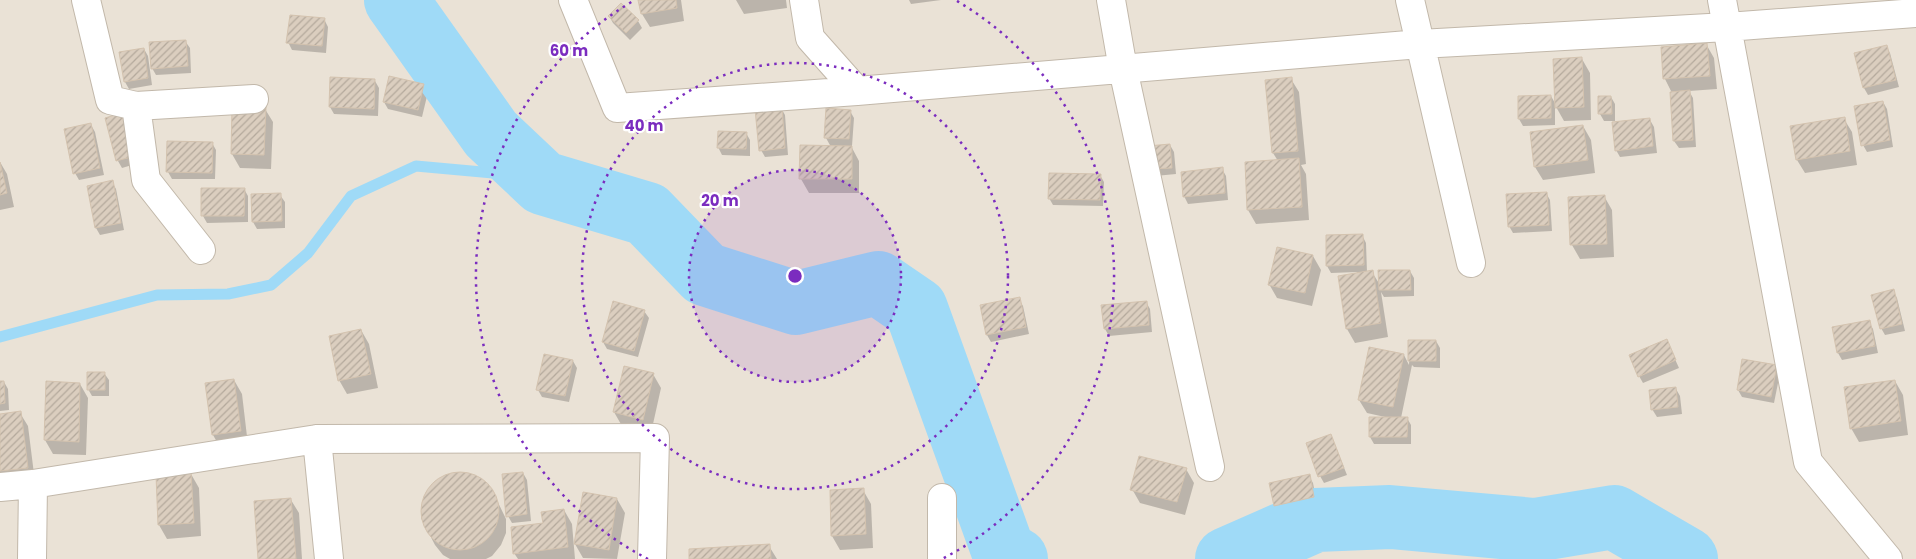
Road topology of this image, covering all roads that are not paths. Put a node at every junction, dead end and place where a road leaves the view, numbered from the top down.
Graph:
1 (86, 0) edge
2 (573, 0) edge
3 (804, 0) edge
4 (1110, 0) edge
5 (1410, 0) edge
6 (1722, 0) edge
7 (1916, 13) edge
8 (1727, 27) junction
9 (1420, 44) junction
10 (1123, 69) junction
11 (857, 91) junction
12 (254, 99) dead end
13 (136, 106) junction
14 (201, 250) dead end
15 (1471, 263) dead end
16 (317, 439) junction
17 (1210, 467) dead end
18 (34, 484) junction
19 (0, 487) edge
20 (942, 498) dead end
21 (32, 559) edge
22 (329, 559) edge
23 (652, 559) edge
24 (942, 559) edge
25 (1888, 559) edge

1 - 13 street
2 - 11 street
3 - 11 street
4 - 10 street
5 - 9 street
6 - 8 street
7 - 8 street
8 - 9 street
8 - 25 street
9 - 10 street
9 - 15 street
10 - 11 street
10 - 17 street
12 - 13 street
13 - 14 street
16 - 18 street
16 - 22 street
16 - 23 street
18 - 19 street
18 - 21 street
20 - 24 street

